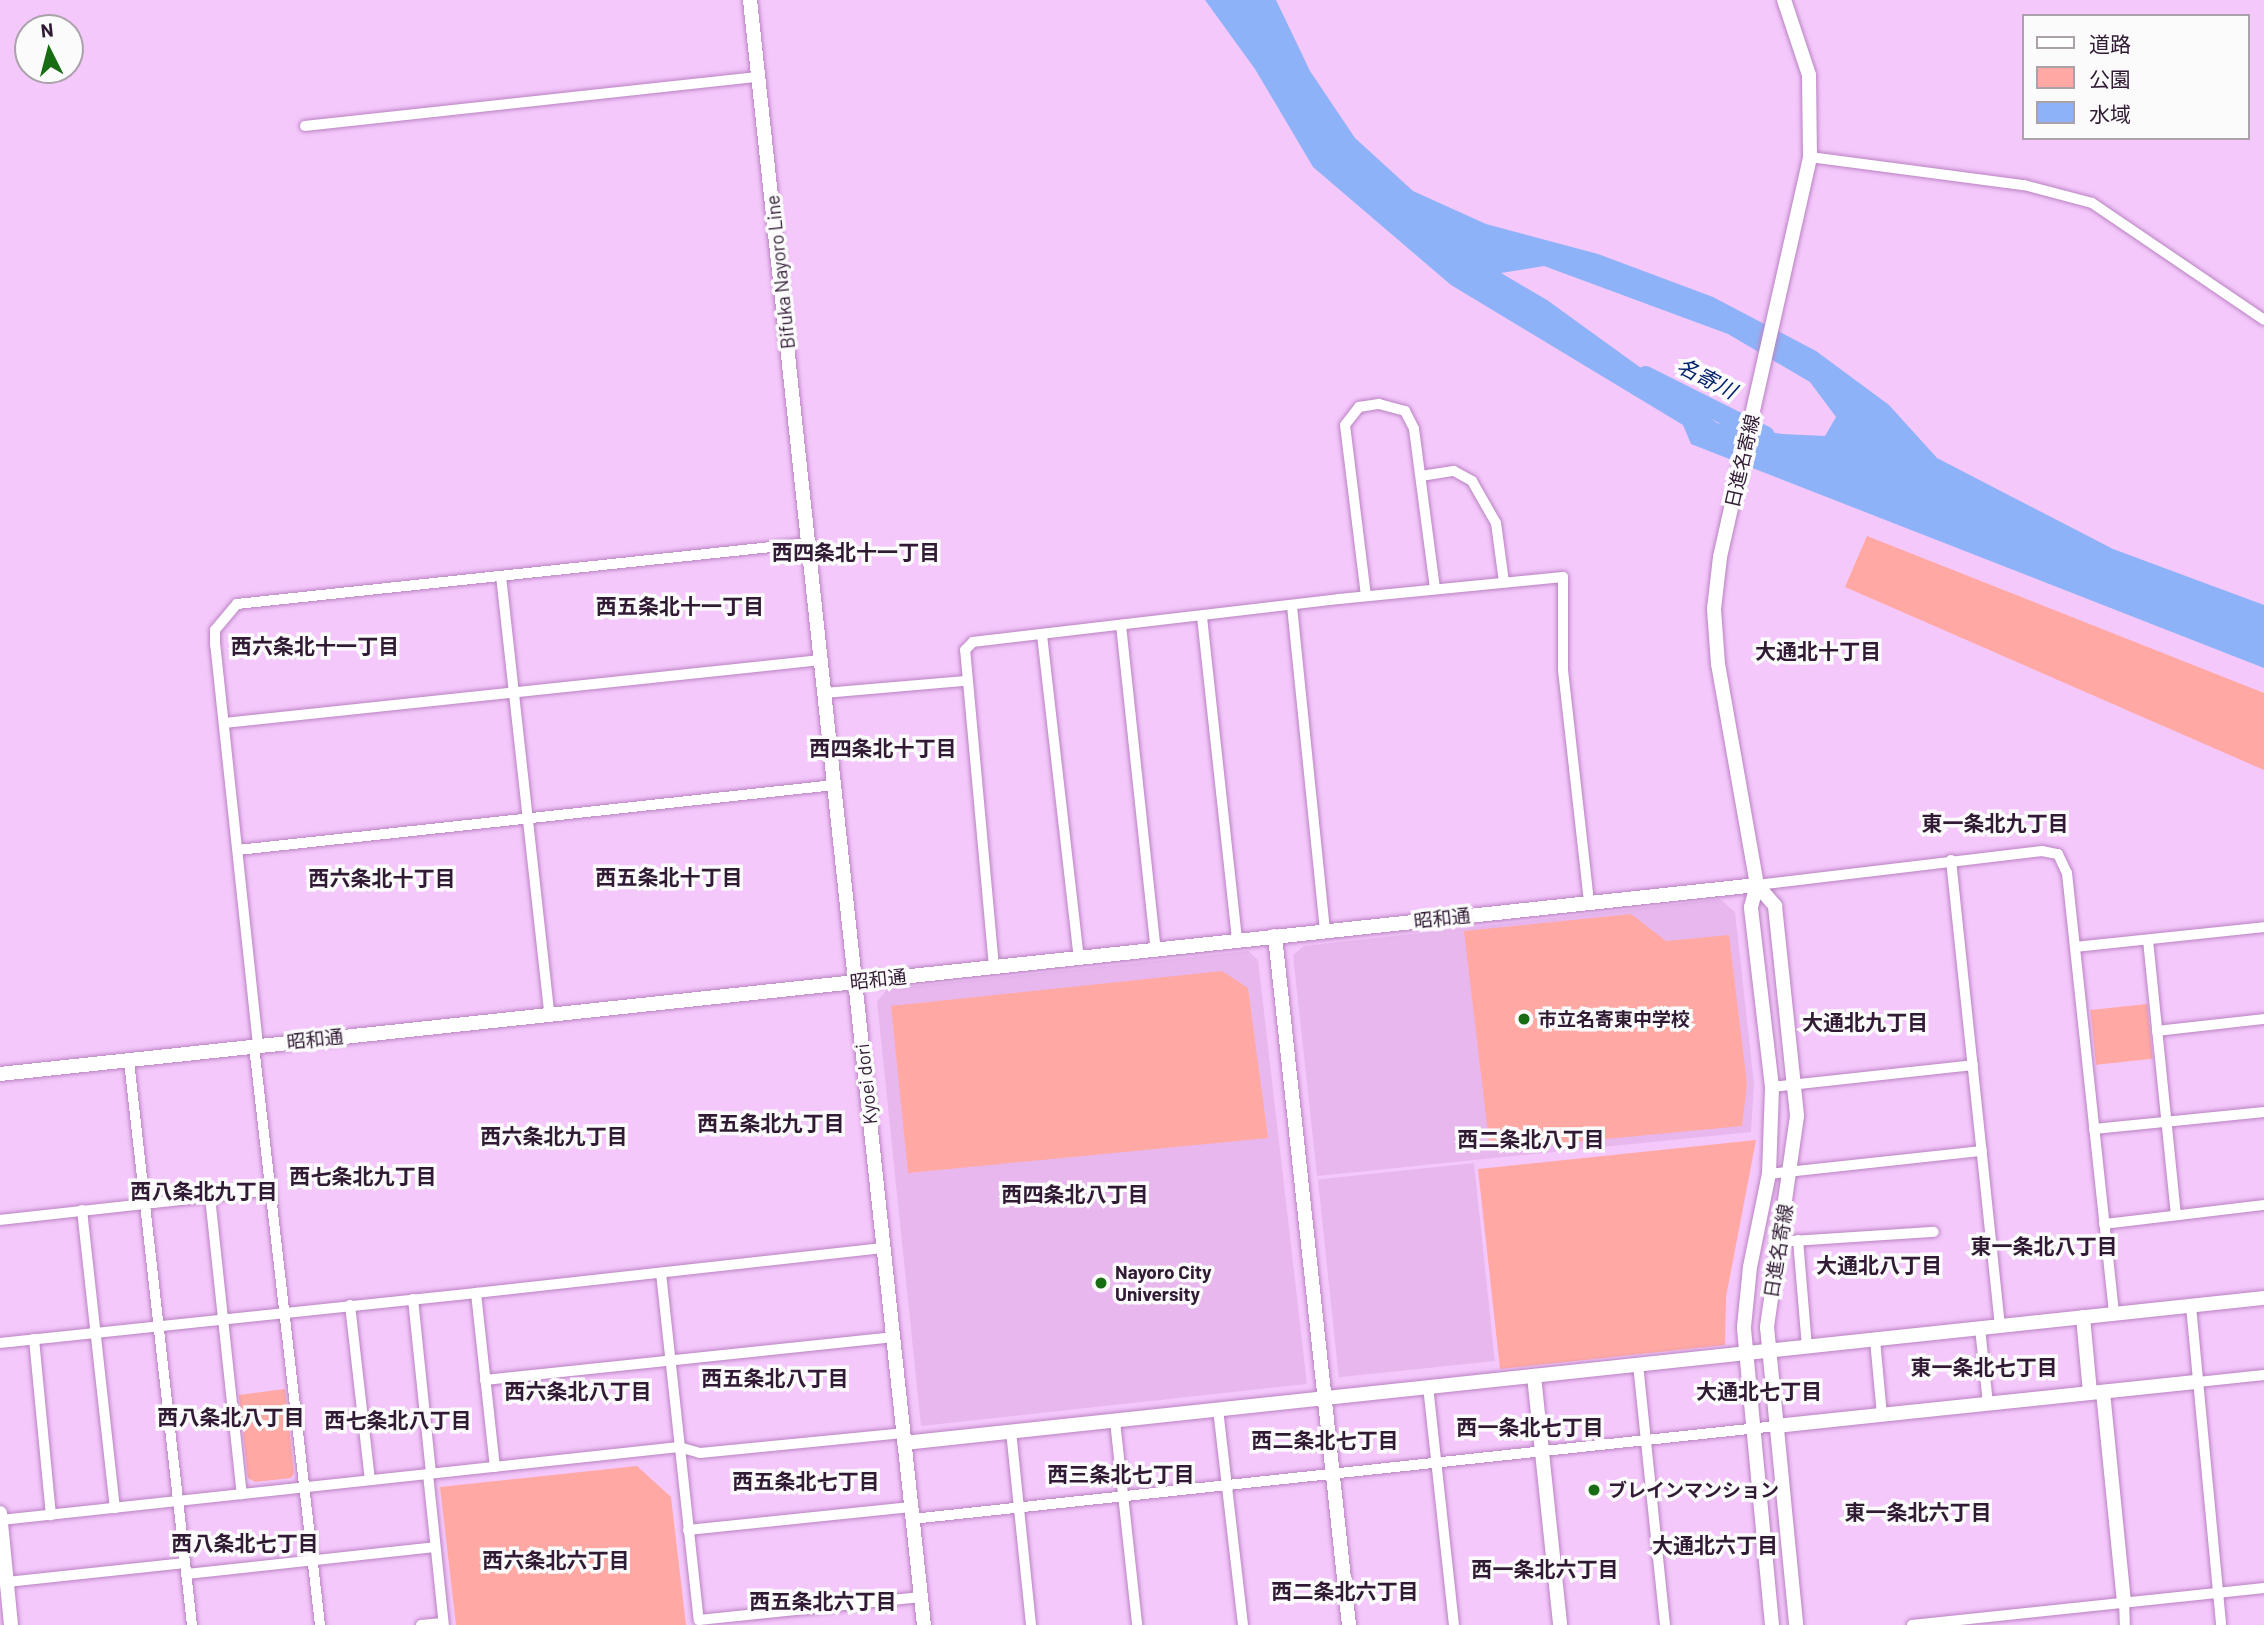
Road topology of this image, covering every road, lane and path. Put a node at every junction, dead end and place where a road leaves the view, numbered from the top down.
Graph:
1 (750, 0) edge
2 (1784, 0) edge
3 (759, 76) junction
4 (304, 126) dead end
5 (1810, 157) junction
6 (2264, 320) edge
7 (1421, 476) junction
8 (809, 543) junction
9 (501, 576) junction
10 (1504, 582) junction
11 (1436, 589) junction
12 (1366, 596) junction
13 (1292, 606) junction
14 (1202, 617) junction
15 (1121, 625) junction
16 (1042, 635) junction
17 (821, 660) junction
18 (965, 681) junction
19 (513, 691) junction
20 (824, 692) junction
21 (223, 723) junction
22 (834, 785) junction
23 (526, 820) junction
24 (238, 850) junction
25 (1951, 860) junction
26 (1757, 885) junction
27 (1589, 902) junction
28 (2264, 927) edge
29 (1325, 932) junction
30 (1275, 936) junction
31 (1237, 940) junction
32 (2148, 940) junction
33 (2076, 947) junction
34 (1156, 950) junction
35 (1079, 958) junction
36 (994, 967) junction
37 (855, 981) junction
38 (549, 1014) junction
39 (2264, 1019) edge
40 (2157, 1031) junction
41 (256, 1045) junction
42 (129, 1061) junction
43 (1973, 1065) junction
44 (0, 1074) edge
45 (1794, 1086) junction
46 (1772, 1087) junction
47 (2264, 1112) edge
48 (2166, 1121) junction
49 (2094, 1129) junction
50 (1982, 1151) junction
51 (1792, 1171) junction
52 (1769, 1174) junction
53 (270, 1190) junction
54 (210, 1197) junction
55 (145, 1203) junction
56 (2264, 1205) edge
57 (82, 1210) junction
58 (2176, 1215) junction
59 (0, 1220) edge
60 (2104, 1224) junction
61 (1934, 1232) dead end
62 (1798, 1240) junction
63 (1778, 1242) junction
64 (883, 1248) junction
65 (661, 1273) junction
66 (476, 1293) junction
67 (2264, 1298) edge
68 (413, 1299) junction
69 (350, 1306) junction
70 (2191, 1306) junction
71 (286, 1312) junction
72 (2114, 1314) junction
73 (2082, 1317) junction
74 (223, 1319) junction
75 (160, 1326) junction
76 (2000, 1326) junction
77 (1980, 1328) junction
78 (96, 1332) junction
79 (892, 1337) junction
80 (34, 1339) junction
81 (1875, 1339) junction
82 (0, 1343) edge
83 (1807, 1347) junction
84 (1768, 1351) junction
85 (1745, 1353) junction
86 (671, 1360) junction
87 (1638, 1364) junction
88 (2264, 1375) edge
89 (1534, 1376) junction
90 (485, 1380) junction
91 (2198, 1382) junction
92 (1428, 1386) junction
93 (2096, 1393) junction
94 (1324, 1397) junction
95 (1988, 1404) junction
96 (1219, 1409) junction
97 (1882, 1416) junction
98 (1115, 1420) junction
99 (1776, 1426) junction
100 (1751, 1429) junction
101 (1011, 1431) junction
102 (903, 1438) junction
103 (1646, 1441) junction
104 (679, 1447) junction
105 (1542, 1452) junction
106 (1438, 1465) junction
107 (495, 1467) junction
108 (429, 1474) junction
109 (1332, 1476) junction
110 (370, 1480) junction
111 (304, 1487) junction
112 (1227, 1487) junction
113 (242, 1494) junction
114 (1122, 1497) junction
115 (178, 1501) junction
116 (115, 1508) junction
117 (1020, 1508) junction
118 (0, 1513) edge
119 (912, 1513) junction
120 (51, 1515) junction
121 (1, 1520) edge
122 (688, 1530) junction
123 (1, 1542) edge
124 (435, 1546) junction
125 (313, 1560) junction
126 (186, 1569) junction
127 (5, 1588) edge
128 (2264, 1588) edge
129 (2218, 1592) junction
130 (921, 1597) junction
131 (2124, 1601) junction
132 (2009, 1620) edge
133 (443, 1624) edge
134 (11, 1625) edge
135 (192, 1625) edge
136 (320, 1625) edge
137 (421, 1625) edge
138 (924, 1625) edge
139 (1031, 1625) edge
140 (1137, 1625) edge
141 (1243, 1625) edge
142 (1349, 1625) edge
143 (1454, 1625) edge
144 (1560, 1625) edge
145 (1665, 1625) edge
146 (1772, 1625) edge
147 (1796, 1625) edge
148 (1912, 1625) edge
149 (2125, 1625) edge
150 (2221, 1625) edge

1 - 3 street, Bifuka Nayoro Line
2 - 5 street, 日進名寄線
3 - 4 street
3 - 8 street, Bifuka Nayoro Line
5 - 6 street
5 - 26 street, 日進名寄線
7 - 10 street
7 - 11 street
7 - 12 street
8 - 9 street
8 - 17 street, Kyoei dori
9 - 19 street
9 - 21 street
10 - 11 street
10 - 27 street
11 - 12 street
12 - 13 street
13 - 14 street
13 - 29 street
14 - 15 street
14 - 31 street
15 - 16 street
15 - 34 street
16 - 18 street
16 - 35 street
17 - 19 street
17 - 20 street, Kyoei dori
18 - 20 street
18 - 36 street
19 - 21 street
19 - 23 street
20 - 22 street, Kyoei dori
21 - 24 street
22 - 23 street
22 - 37 street, Kyoei dori
23 - 24 street
23 - 38 street
24 - 41 street
25 - 26 street
25 - 33 street
25 - 43 street
26 - 27 street, 昭和通
26 - 45 street, 日進名寄線
26 - 46 street, 日進名寄線
27 - 29 street, 昭和通
28 - 32 street
29 - 30 street, 昭和通
30 - 31 street, 昭和通
30 - 94 street
31 - 34 street, 昭和通
32 - 33 street
32 - 40 street
33 - 49 street
34 - 35 street, 昭和通
35 - 36 street, 昭和通
36 - 37 street, 昭和通
37 - 38 street, 昭和通
37 - 64 street, Kyoei dori
38 - 41 street, 昭和通
39 - 40 street
40 - 48 street
41 - 42 street, 昭和通
41 - 53 street
42 - 44 street, 昭和通
42 - 55 street
43 - 45 street
43 - 50 street
45 - 46 street
45 - 51 street, 日進名寄線
46 - 52 street, 日進名寄線
47 - 48 street
48 - 49 street
48 - 58 street
49 - 60 street
50 - 51 street
50 - 76 street
51 - 52 street
51 - 63 street, 日進名寄線
52 - 85 street, 日進名寄線
53 - 54 street
53 - 71 street
54 - 55 street
54 - 74 street
55 - 57 street
55 - 75 street
56 - 58 street
57 - 59 street
57 - 78 street
58 - 60 street
60 - 72 street
61 - 62 street
62 - 63 street
62 - 83 street
63 - 84 street, 日進名寄線
64 - 65 street
64 - 79 street, Kyoei dori
65 - 66 street
65 - 86 street
66 - 68 street
66 - 90 street
67 - 70 street
68 - 69 street
68 - 108 street
69 - 71 street
69 - 110 street
70 - 72 street
70 - 91 street
71 - 74 street
71 - 111 street
72 - 73 street
73 - 76 street
73 - 93 street
74 - 75 street
74 - 113 street
75 - 78 street
75 - 115 street
76 - 77 street
77 - 81 street
77 - 95 street
78 - 80 street
78 - 116 street
79 - 86 street
79 - 102 street, Kyoei dori
80 - 82 street
80 - 120 street
81 - 83 street
81 - 97 street
83 - 84 street
84 - 85 street
84 - 99 street, 日進名寄線
85 - 87 street
85 - 100 street, 日進名寄線
86 - 90 street
86 - 104 street
87 - 89 street
87 - 103 street
88 - 91 street
89 - 92 street
89 - 105 street
90 - 107 street
91 - 93 street
91 - 129 street
92 - 94 street
92 - 106 street
93 - 95 street
93 - 131 street
94 - 96 street
94 - 109 street
95 - 97 street
96 - 98 street
96 - 112 street
97 - 99 street
98 - 101 street
98 - 114 street
99 - 100 street
99 - 147 street, 日進名寄線
100 - 103 street
100 - 146 street, 日進名寄線
101 - 102 street
101 - 117 street
102 - 104 street
102 - 119 street, Kyoei dori
103 - 105 street
103 - 145 street
104 - 107 street
104 - 122 street
105 - 106 street
105 - 144 street
106 - 109 street
106 - 143 street
107 - 108 street
108 - 110 street
108 - 124 street
109 - 112 street
109 - 142 street
110 - 111 street
111 - 113 street
111 - 125 street
112 - 114 street
112 - 141 street
113 - 115 street
114 - 117 street
114 - 140 street
115 - 116 street
115 - 126 street
116 - 120 street
117 - 119 street
117 - 139 street
118 - 121 street
119 - 122 street
119 - 130 street, Kyoei dori
120 - 121 street
121 - 123 street
122 - 130 street
123 - 127 street
124 - 125 street
124 - 133 street
125 - 126 street
125 - 136 street
126 - 127 street
126 - 135 street
127 - 134 street
128 - 129 street
129 - 131 street
129 - 150 street
130 - 138 street, Kyoei dori
131 - 132 street
131 - 149 street
132 - 148 street
133 - 137 street

